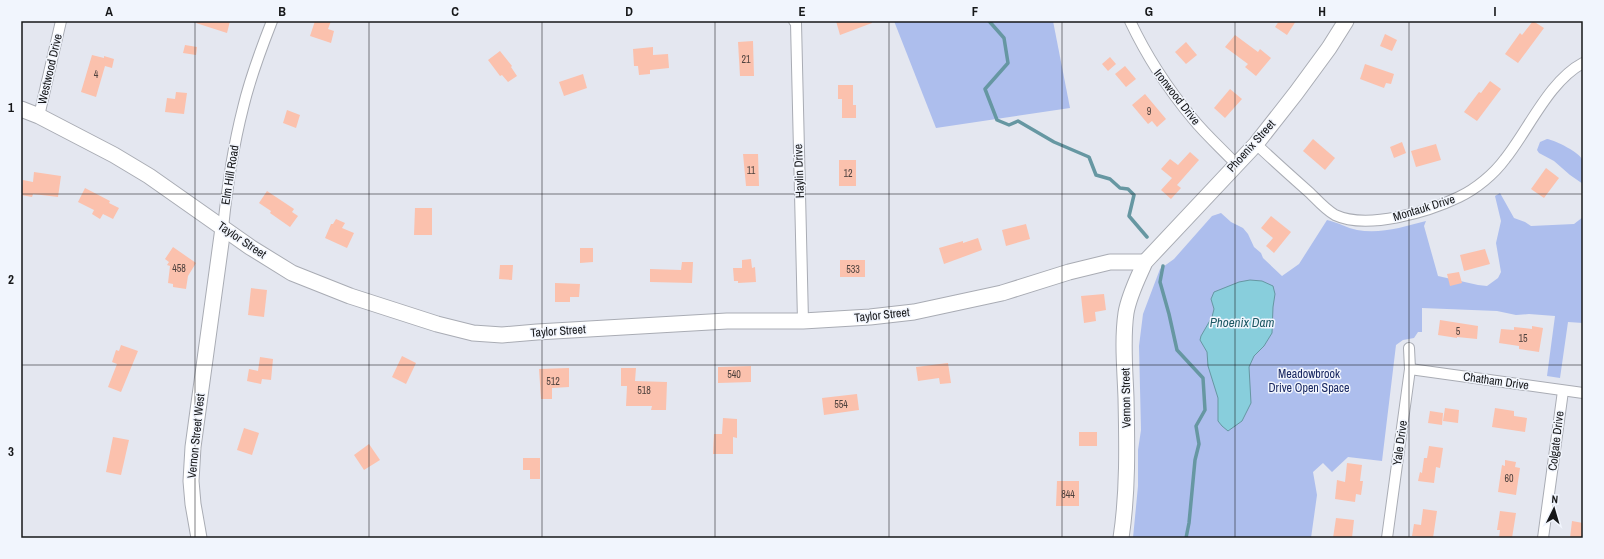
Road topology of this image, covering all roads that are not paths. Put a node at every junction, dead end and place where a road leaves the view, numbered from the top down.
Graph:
1 (61, 21) edge
2 (272, 21) edge
3 (794, 21) edge
4 (1130, 21) edge
5 (1346, 21) edge
6 (1583, 63) edge
7 (21, 109) edge
8 (39, 116) junction
9 (1256, 144) junction
10 (1236, 164) junction
11 (223, 228) junction
12 (1145, 262) junction
13 (803, 321) junction
14 (1409, 348) dead end
15 (206, 358) joint
16 (1410, 369) junction
17 (1563, 391) junction
18 (1583, 393) edge
19 (199, 538) edge
20 (1121, 538) edge
21 (1387, 538) edge
22 (1543, 538) edge

1 - 8 street, Westwood Drive
2 - 11 street, Elm Hill Road
3 - 13 street, Haylin Drive
4 - 10 street, Ironwood Drive
5 - 9 street, Phoenix Street
6 - 9 street, Montauk Drive
7 - 8 street, Taylor Street
8 - 11 street, Taylor Street
9 - 10 street, Phoenix Street
10 - 12 street, Phoenix Street
11 - 13 street, Taylor Street
11 - 15 street, Elm Hill Road
12 - 13 street, Taylor Street
12 - 20 street, Vernon Street
14 - 16 street, Yale Drive
15 - 19 street, Vernon Street West
16 - 17 street, Chatham Drive
16 - 21 street, Yale Drive
17 - 18 street, Chatham Drive
17 - 22 street, Colgate Drive

